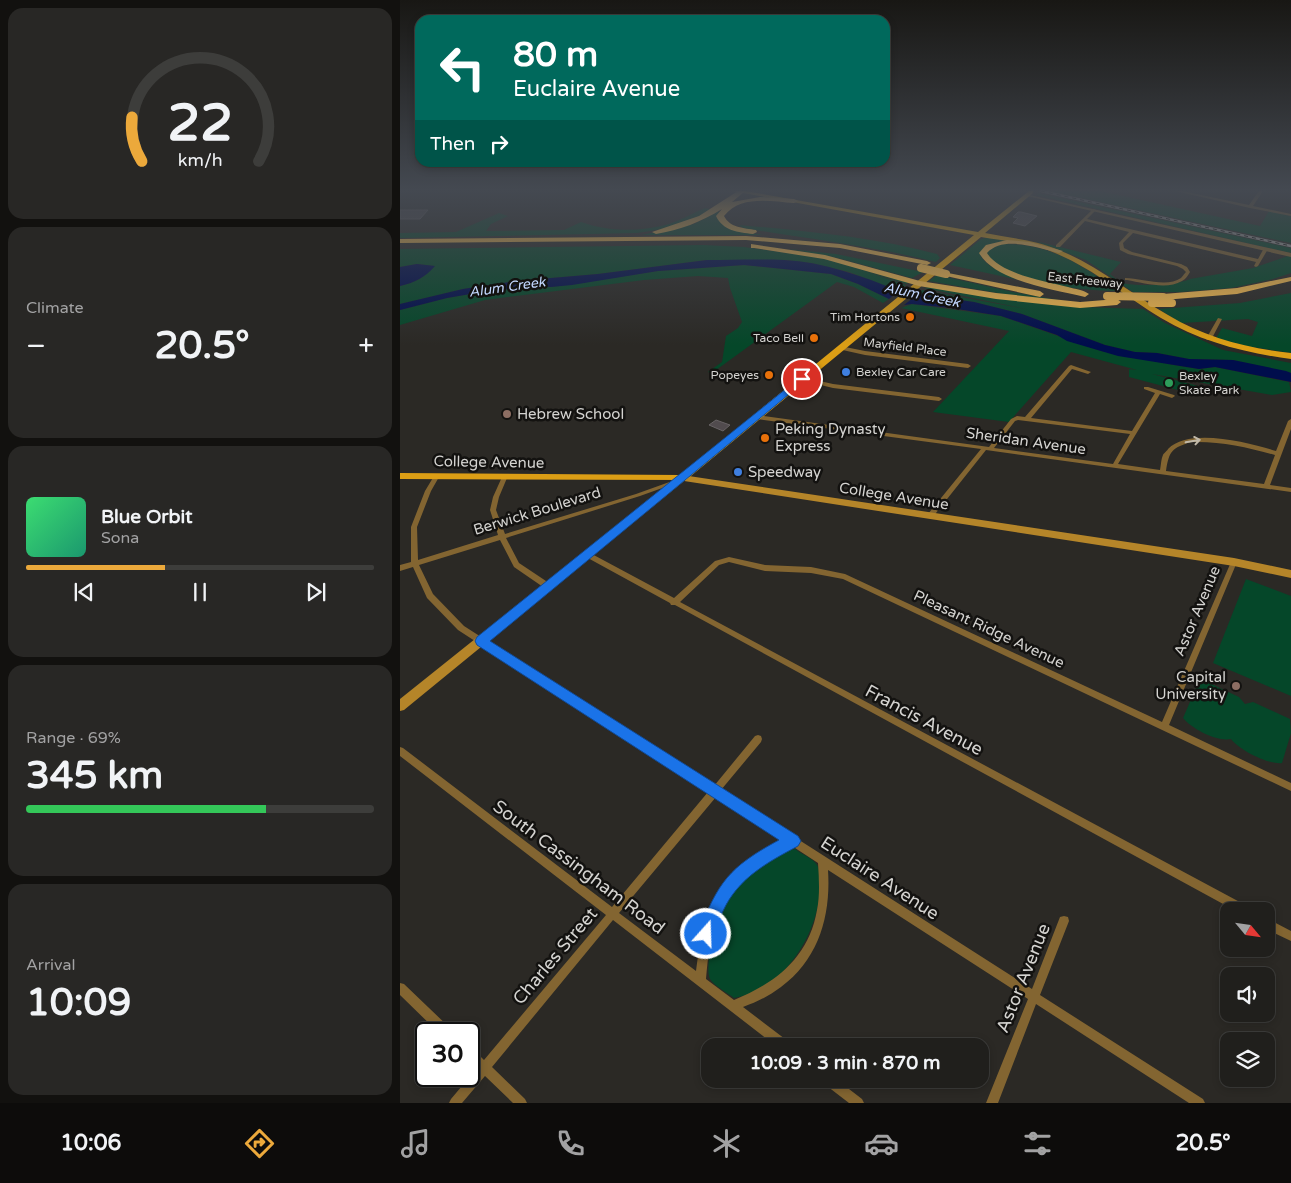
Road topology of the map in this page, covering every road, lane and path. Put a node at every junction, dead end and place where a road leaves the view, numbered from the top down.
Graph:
1 (684, 242) edge
2 (725, 242) edge
3 (731, 242) edge
4 (810, 242) edge
5 (969, 242) edge
6 (1005, 242) edge
7 (1016, 242) edge
8 (1030, 242) edge
9 (1063, 242) edge
10 (1121, 242) edge
11 (1182, 242) edge
12 (1237, 242) edge
13 (400, 246) edge
14 (1058, 248) junction
15 (1266, 249) junction
16 (1291, 255) edge
17 (1259, 260) junction
18 (924, 266) junction
19 (1256, 266) dead end
20 (949, 271) junction
21 (1291, 278) edge
22 (1127, 279) dead end
23 (919, 283) junction
24 (1291, 288) edge
25 (1085, 294) junction
26 (1117, 302) junction
27 (1220, 319) dead end
28 (1209, 339) junction
29 (840, 348) junction
30 (1291, 356) edge
31 (968, 366) dead end
32 (1088, 372) dead end
33 (802, 379) junction
34 (1146, 388) dead end
35 (1158, 392) junction
36 (1172, 396) dead end
37 (939, 400) dead end
38 (756, 417) junction
39 (1027, 419) junction
40 (1291, 421) edge
41 (1134, 433) junction
42 (988, 448) junction
43 (1279, 454) junction
44 (1115, 465) junction
45 (1164, 472) junction
46 (400, 476) edge
47 (436, 477) junction
48 (504, 478) junction
49 (682, 478) junction
50 (1266, 486) junction
51 (1291, 490) edge
52 (930, 516) junction
53 (502, 536) junction
54 (588, 555) junction
55 (1234, 562) junction
56 (415, 564) junction
57 (400, 568) edge
58 (1291, 574) edge
59 (549, 587) junction
60 (674, 603) junction
61 (481, 641) junction
62 (400, 706) edge
63 (1164, 727) junction
64 (758, 739) dead end
65 (400, 751) edge
66 (1291, 787) edge
67 (714, 791) junction
68 (793, 841) junction
69 (823, 861) junction
70 (1228, 902) edge
71 (612, 915) junction
72 (1064, 921) dead end
73 (1275, 928) edge
74 (1291, 936) edge
75 (700, 981) junction
76 (400, 988) edge
77 (1034, 997) junction
78 (734, 1006) junction
79 (435, 1022) edge
80 (776, 1038) edge
81 (480, 1064) edge
82 (484, 1068) junction
83 (839, 1088) edge
84 (455, 1103) edge
85 (521, 1103) edge
86 (858, 1103) edge
87 (992, 1103) edge
88 (1199, 1103) edge

1 - 13 highway, East Freeway
2 - 23 highway
3 - 18 highway, East Freeway
4 - 18 highway, East Freeway
5 - 23 main road
6 - 25 highway
7 - 14 highway
8 - 14 main road
9 - 14 street
10 - 22 street
11 - 17 street
12 - 15 street
14 - 28 main road
15 - 16 street
15 - 17 street
17 - 19 street
18 - 20 highway, East Freeway, bridge
20 - 25 highway, East Freeway
20 - 26 highway, East Freeway
21 - 25 highway, East Freeway, bridge
23 - 26 highway
23 - 29 main road
24 - 26 highway, East Freeway, bridge
27 - 28 street
28 - 30 main road
29 - 31 street, Mayfield Place
29 - 33 main road
32 - 39 street
33 - 37 street
33 - 38 main road
34 - 35 street
35 - 36 street
35 - 41 street
38 - 42 street, Sheridan Avenue
38 - 49 main road
39 - 41 street
39 - 42 street
40 - 43 street
41 - 44 street
42 - 44 street, Sheridan Avenue
42 - 52 street
45 -> 43 street
43 - 50 street
44 - 45 street, Sheridan Avenue
45 - 50 street, Sheridan Avenue
46 - 47 main road, College Avenue
47 - 48 main road, College Avenue
47 - 56 street, Euclaire Avenue
48 - 49 main road, College Avenue
48 - 53 street
49 - 52 main road, College Avenue
49 - 53 street, Berwick Boulevard
49 - 54 main road
50 - 51 street, Sheridan Avenue
52 - 55 main road, College Avenue
53 - 56 street, Berwick Boulevard
53 - 59 street
54 - 59 main road
54 - 60 street, Francis Avenue
55 - 58 main road, College Avenue
55 - 63 street, Astor Avenue
56 - 57 street, Berwick Boulevard
56 - 61 street, Euclaire Avenue
59 - 61 main road
60 - 63 street, Pleasant Ridge Avenue
60 - 70 street, Francis Avenue
61 - 62 main road
61 - 67 street, Euclaire Avenue
63 - 66 street, Pleasant Ridge Avenue
64 - 67 street, Charles Street
65 - 71 street, South Cassingham Road
67 - 68 street, Euclaire Avenue
67 - 71 street, Charles Street
68 - 69 street, Euclaire Avenue
68 - 75 street
69 - 77 street, Euclaire Avenue
69 - 78 street
71 - 75 street, South Cassingham Road
71 - 82 street, Charles Street
72 - 77 street, Astor Avenue
73 - 74 street
75 - 78 street, South Cassingham Road
76 - 79 street
77 - 87 street, Astor Avenue
77 - 88 street, Euclaire Avenue
78 - 80 street, South Cassingham Road
81 - 82 street
82 - 84 street, Charles Street
82 - 85 street
83 - 86 street

